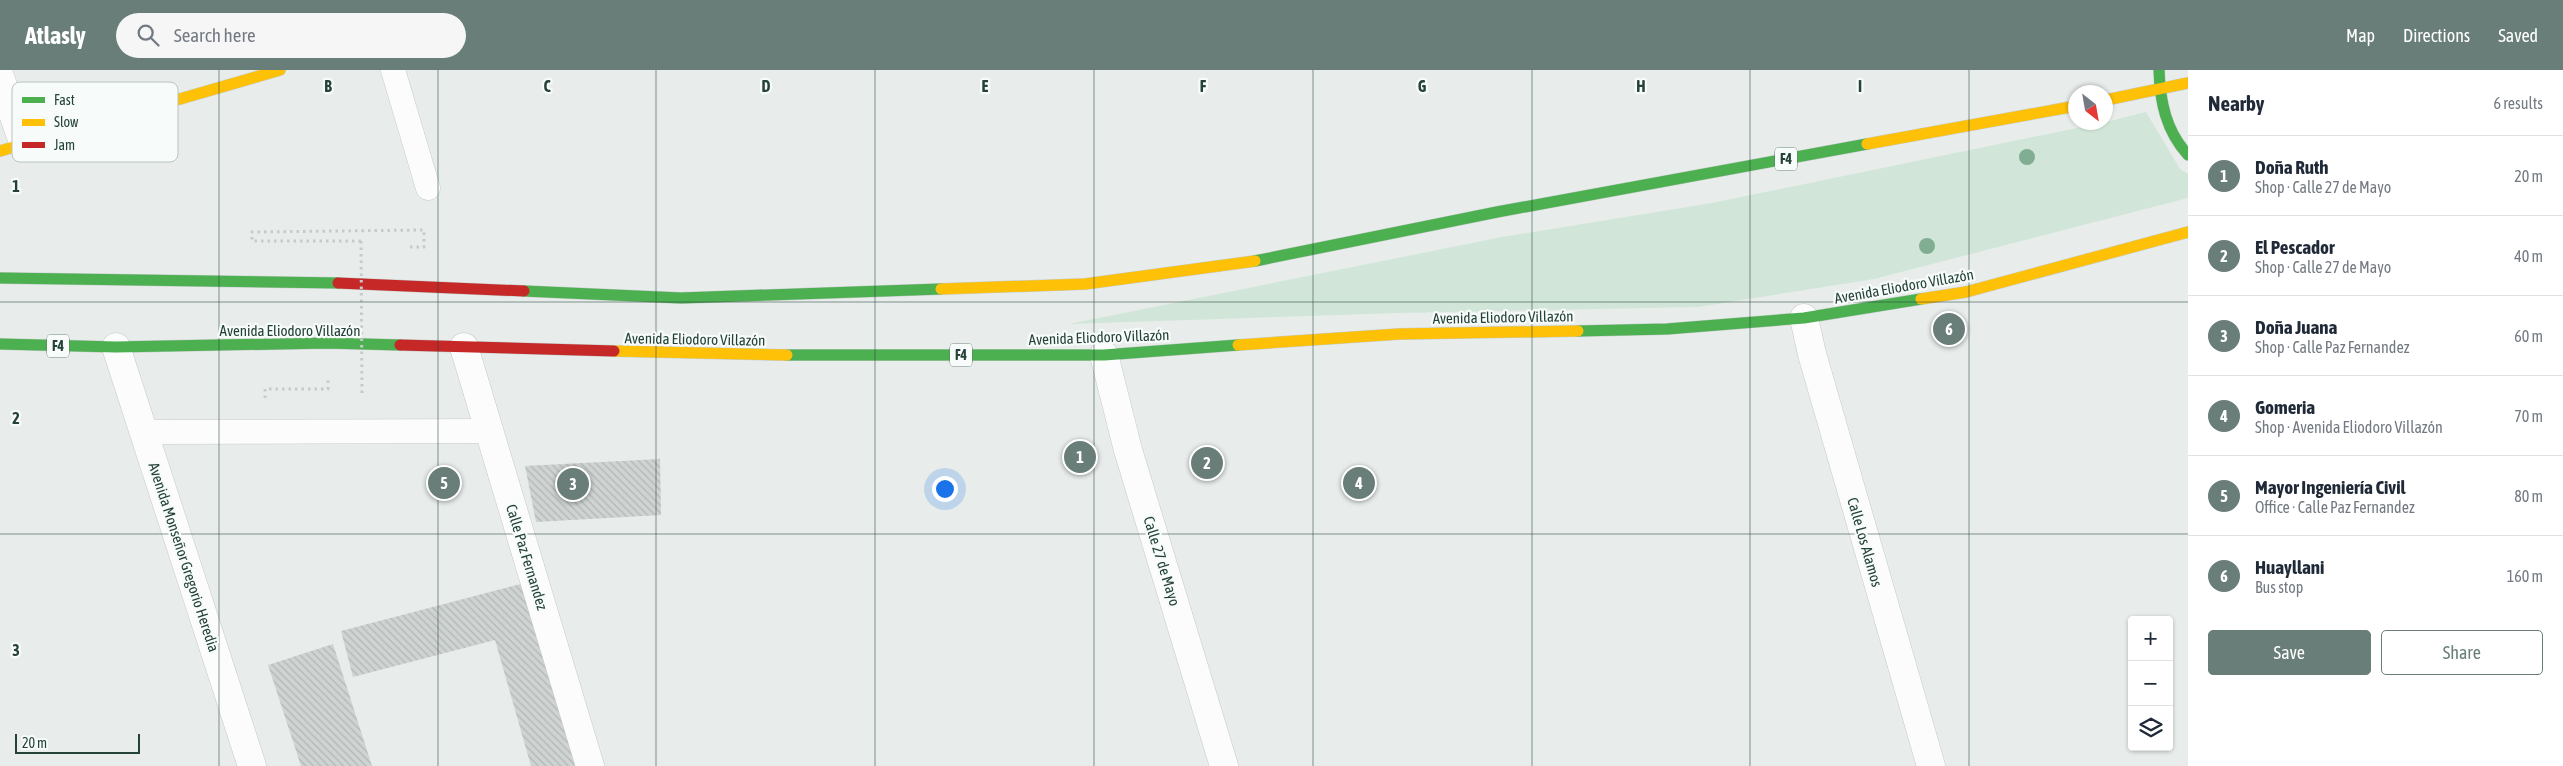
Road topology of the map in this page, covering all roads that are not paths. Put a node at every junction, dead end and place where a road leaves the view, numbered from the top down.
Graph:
1 (280, 70) edge
2 (393, 70) edge
3 (2158, 70) edge
4 (0, 77) edge
5 (2188, 83) edge
6 (2159, 90) junction
7 (2113, 99) edge
8 (178, 100) edge
9 (2068, 107) edge
10 (12, 148) edge
11 (2188, 155) edge
12 (428, 188) dead end
13 (2188, 232) edge
14 (0, 278) edge
15 (1804, 318) junction
16 (0, 344) edge
17 (464, 347) junction
18 (116, 348) junction
19 (1104, 355) junction
20 (489, 431) junction
21 (144, 432) junction
22 (252, 766) edge
23 (590, 766) edge
24 (1224, 766) edge
25 (1931, 766) edge

1 - 8 main road
2 - 12 lane
3 - 6 main road
4 - 10 street
5 - 6 main road
6 - 7 main road
6 - 11 main road
9 - 14 main road, F4
13 - 15 main road, Avenida Eliodoro Villazón / F4
15 - 19 main road, Avenida Eliodoro Villazón / F4
15 - 25 street, Calle Los Alamos
16 - 18 main road, Avenida Eliodoro Villazón / F4
17 - 18 main road, Avenida Eliodoro Villazón / F4
17 - 19 main road, Avenida Eliodoro Villazón / F4
17 - 20 street, Calle Paz Fernandez
18 - 21 street, Avenida Monseñor Gregorio Heredia
19 - 24 street, Calle 27 de Mayo
20 - 21 lane
20 - 23 street, Calle Paz Fernandez
21 - 22 street, Avenida Monseñor Gregorio Heredia

